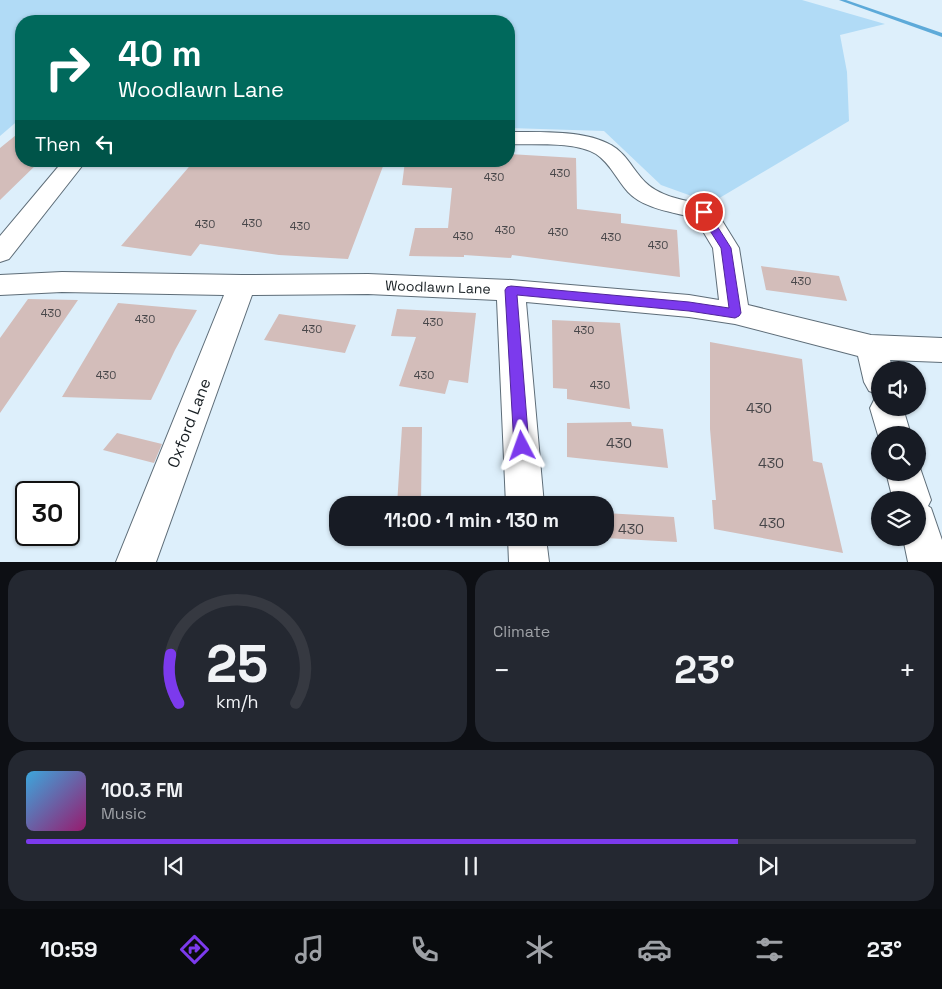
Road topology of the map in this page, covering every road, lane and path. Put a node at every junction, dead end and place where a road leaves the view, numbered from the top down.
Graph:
1 (515, 138) edge
2 (70, 167) edge
3 (0, 253) edge
4 (0, 285) edge
5 (242, 285) junction
6 (511, 290) junction
7 (735, 313) junction
8 (871, 347) junction
9 (942, 350) edge
10 (875, 361) edge
11 (524, 496) edge
12 (528, 546) edge
13 (924, 546) edge
14 (136, 562) edge
15 (529, 562) edge
16 (928, 562) edge

1 - 7 street
2 - 3 street
4 - 5 street, Woodlawn Lane
5 - 6 street, Woodlawn Lane
5 - 14 street, Oxford Lane
6 - 7 street, Woodlawn Lane
6 - 11 street
7 - 8 street, Woodlawn Lane
8 - 9 street, Woodlawn Lane
8 - 10 street
12 - 15 street
13 - 16 street

